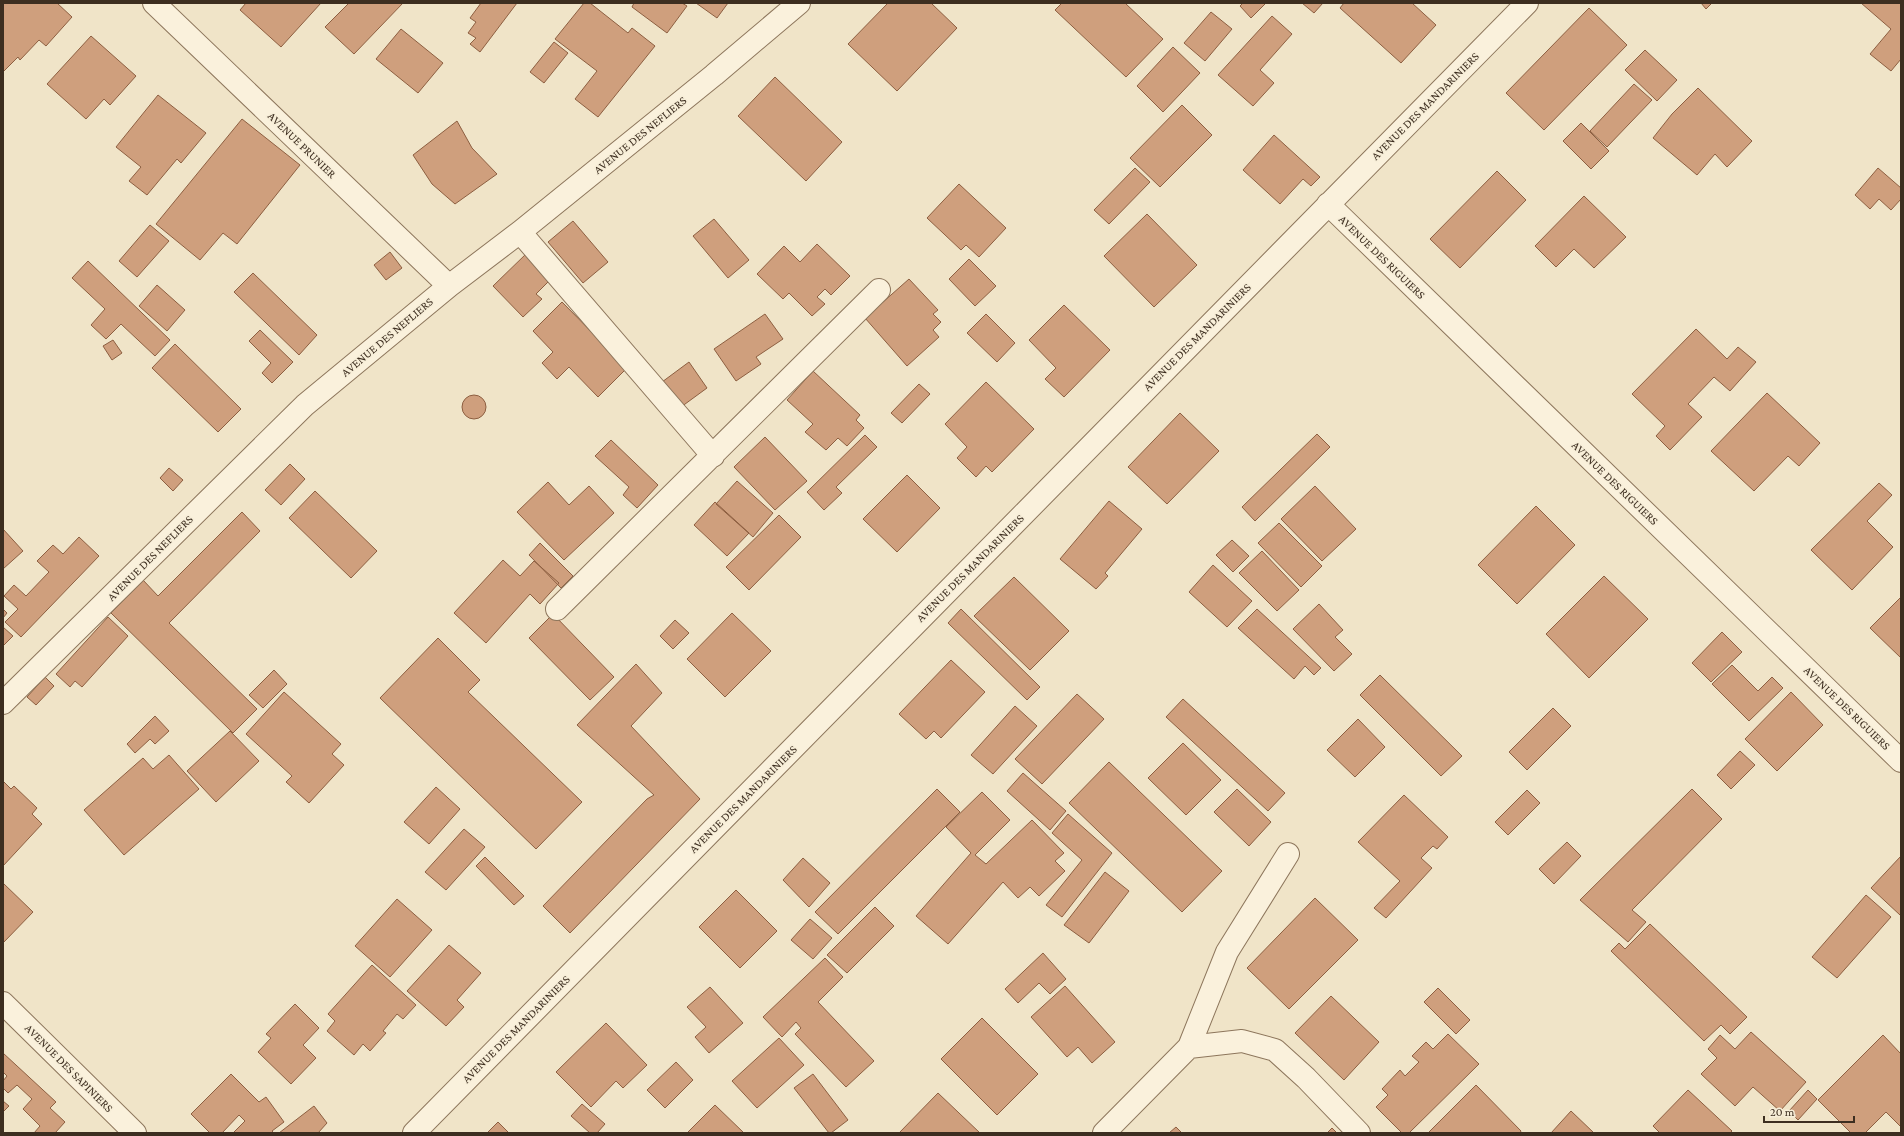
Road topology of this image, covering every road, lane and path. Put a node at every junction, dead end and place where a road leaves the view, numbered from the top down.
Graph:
1 (154, 3) edge
2 (799, 3) edge
3 (1527, 3) edge
4 (1328, 204) junction
5 (520, 232) junction
6 (449, 286) junction
7 (880, 290) dead end
8 (713, 456) junction
9 (557, 609) dead end
10 (3, 703) edge
11 (1901, 761) edge
12 (1288, 854) dead end
13 (3, 1003) edge
14 (1189, 1047) junction
15 (135, 1133) edge
16 (414, 1133) edge
17 (1104, 1133) edge
18 (1359, 1133) edge

1 - 6 street, AVENUE PRUNIER
2 - 5 street, AVENUE DES NEFLIERS
3 - 4 street, AVENUE DES MANDARINIERS
4 - 11 street, AVENUE DES RIGUIERS
4 - 16 street, AVENUE DES MANDARINIERS
5 - 6 street, AVENUE DES NEFLIERS
5 - 8 street
6 - 10 street, AVENUE DES NEFLIERS
7 - 8 street
8 - 9 street
12 - 14 street
13 - 15 street, AVENUE DES SAPINIERS
14 - 17 street
14 - 18 street

